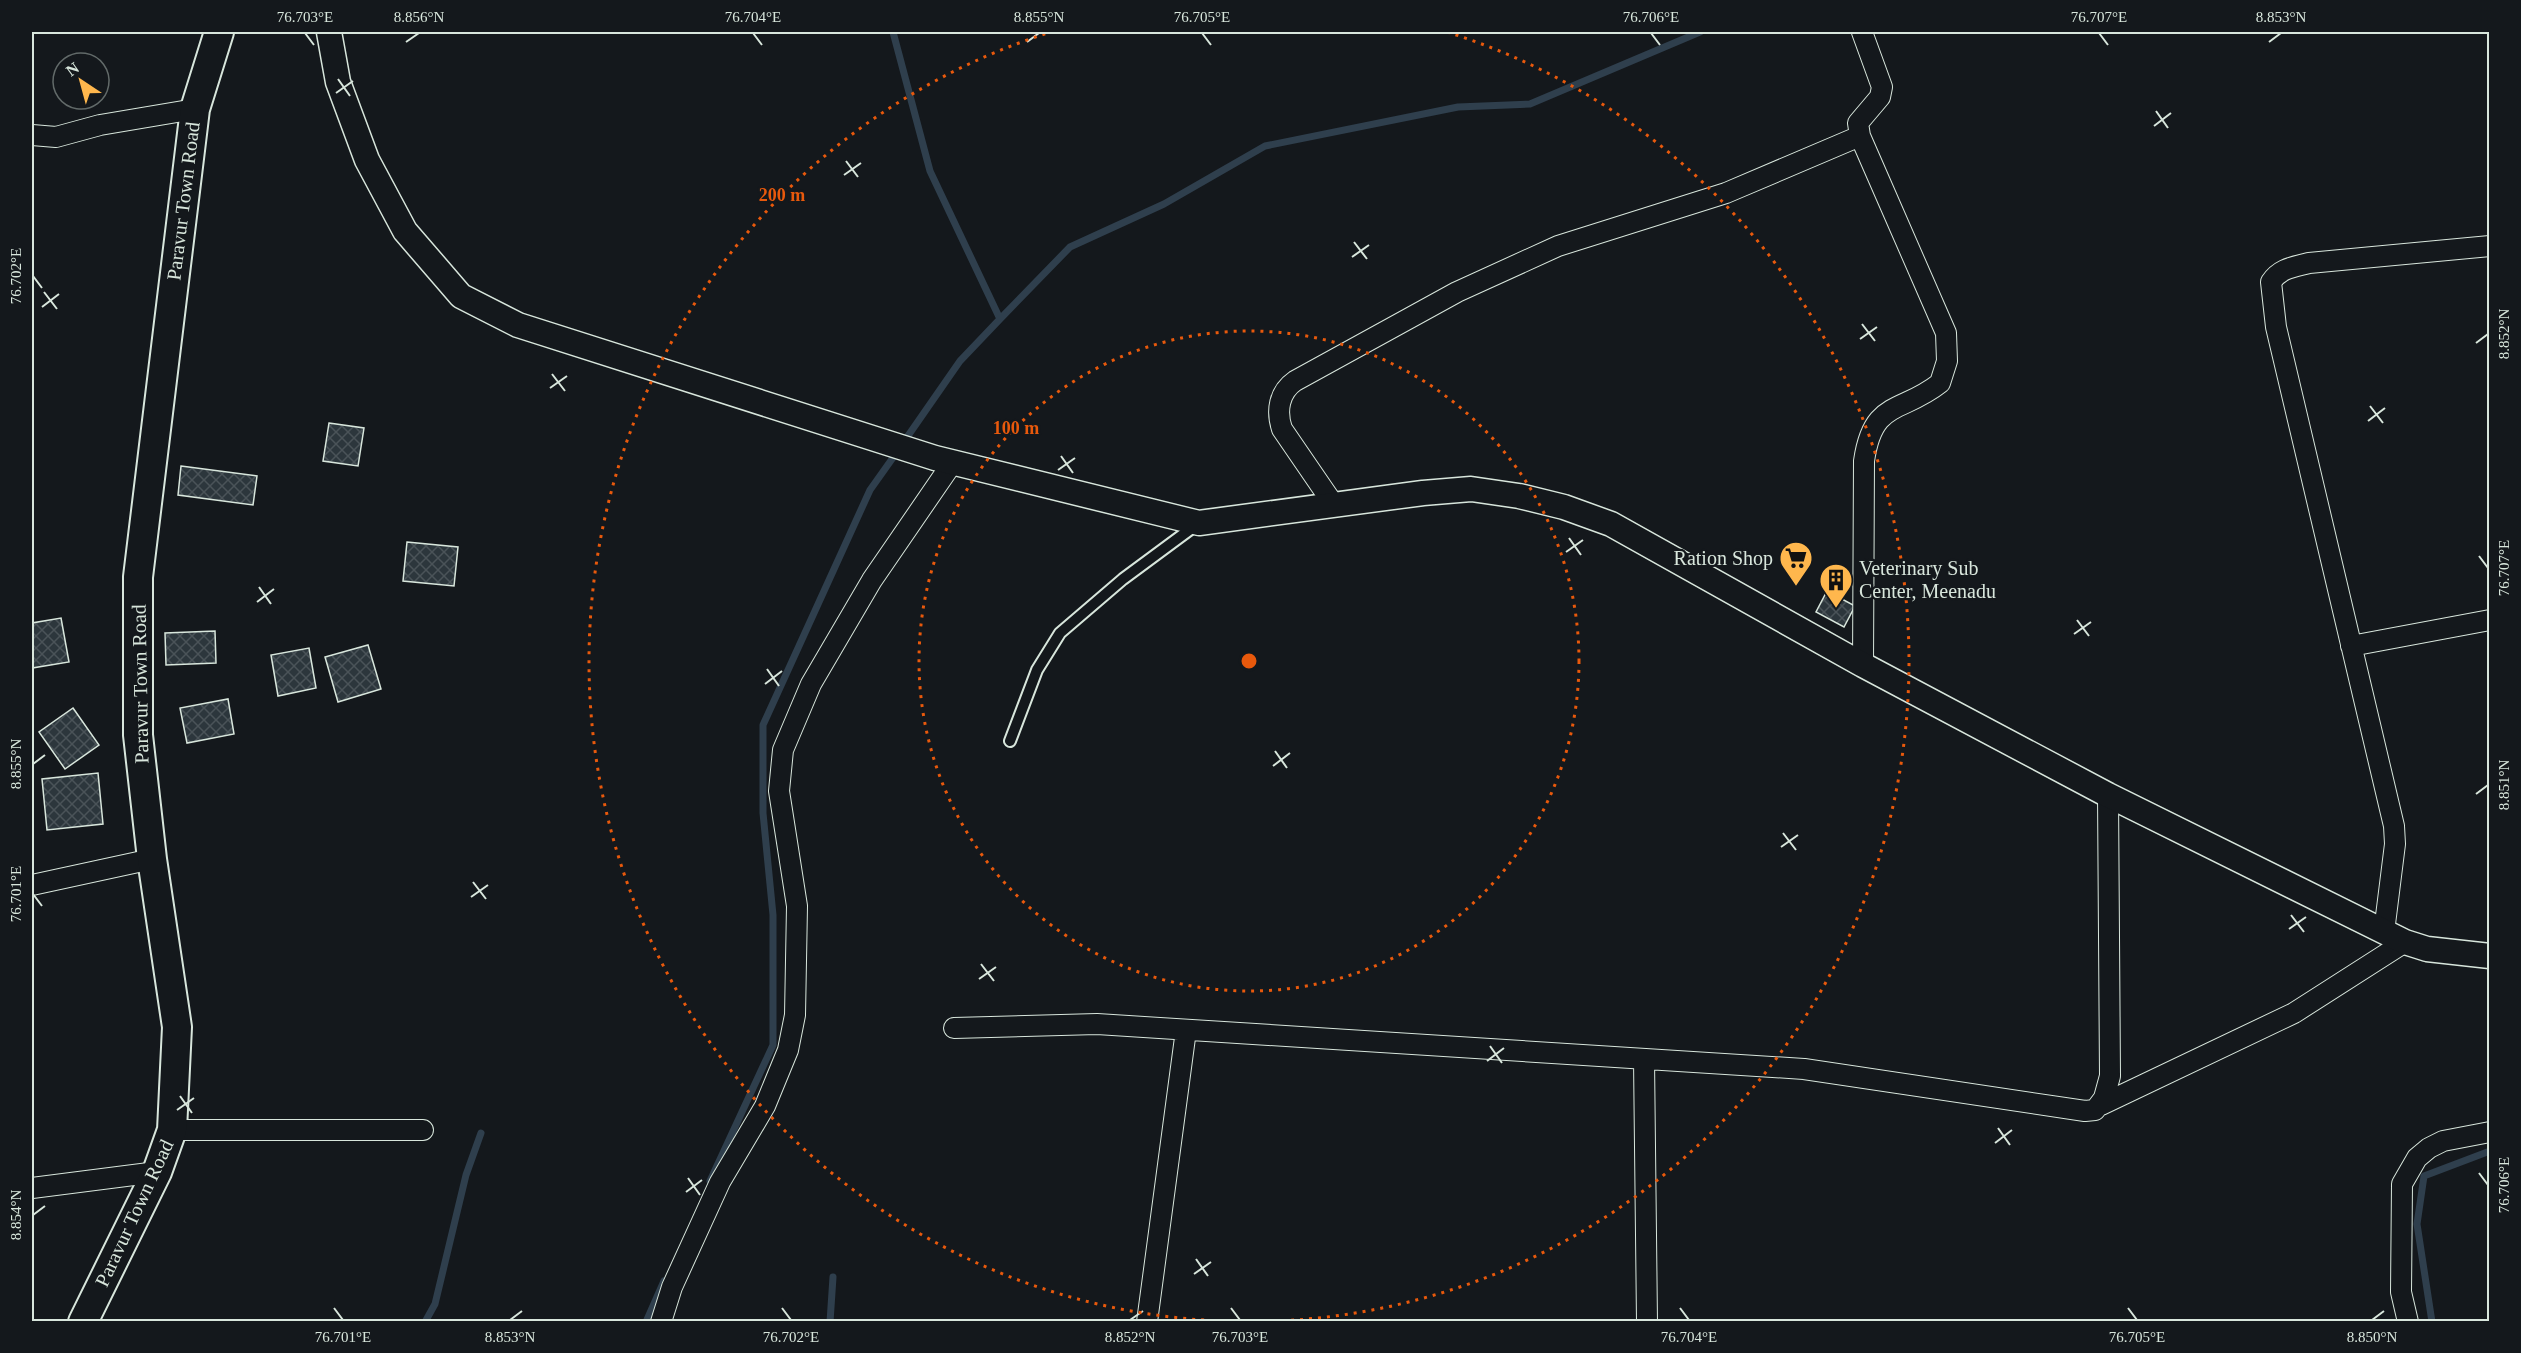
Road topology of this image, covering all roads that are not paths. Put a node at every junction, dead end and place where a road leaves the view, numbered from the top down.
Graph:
1 (219, 32) edge
2 (329, 32) edge
3 (1862, 32) edge
4 (195, 109) junction
5 (32, 135) edge
6 (1860, 136) junction
7 (2490, 246) edge
8 (944, 460) junction
9 (1334, 505) junction
10 (1199, 523) junction
11 (2490, 620) edge
12 (2351, 646) junction
13 (1863, 665) junction
14 (1010, 741) dead end
15 (2108, 795) junction
16 (152, 860) junction
17 (32, 885) edge
18 (2395, 937) junction
19 (2490, 956) edge
20 (954, 1028) dead end
21 (1186, 1030) junction
22 (1644, 1059) junction
23 (2101, 1105) junction
24 (172, 1130) junction
25 (423, 1130) dead end
26 (2490, 1132) edge
27 (157, 1172) junction
28 (32, 1188) edge
29 (83, 1322) edge
30 (661, 1322) edge
31 (1147, 1322) edge
32 (1647, 1322) edge
33 (2408, 1322) edge

1 - 4 main road, Paravur Town Road
2 - 8 street
3 - 6 street
4 - 5 street
4 - 16 main road, Paravur Town Road
6 - 9 street
6 - 13 street
7 - 12 street
8 - 10 street
8 - 30 street
9 - 10 street
9 - 13 street
10 - 14 lane
11 - 12 street
12 - 18 street
13 - 15 street
15 - 18 street
15 - 23 street
16 - 17 street
16 - 24 main road, Paravur Town Road
18 - 19 street
18 - 23 street
20 - 21 street
21 - 22 street
21 - 31 street
22 - 23 street
22 - 32 street
24 - 25 street
24 - 27 main road, Paravur Town Road
26 - 33 street
27 - 28 street
27 - 29 main road, Paravur Town Road

